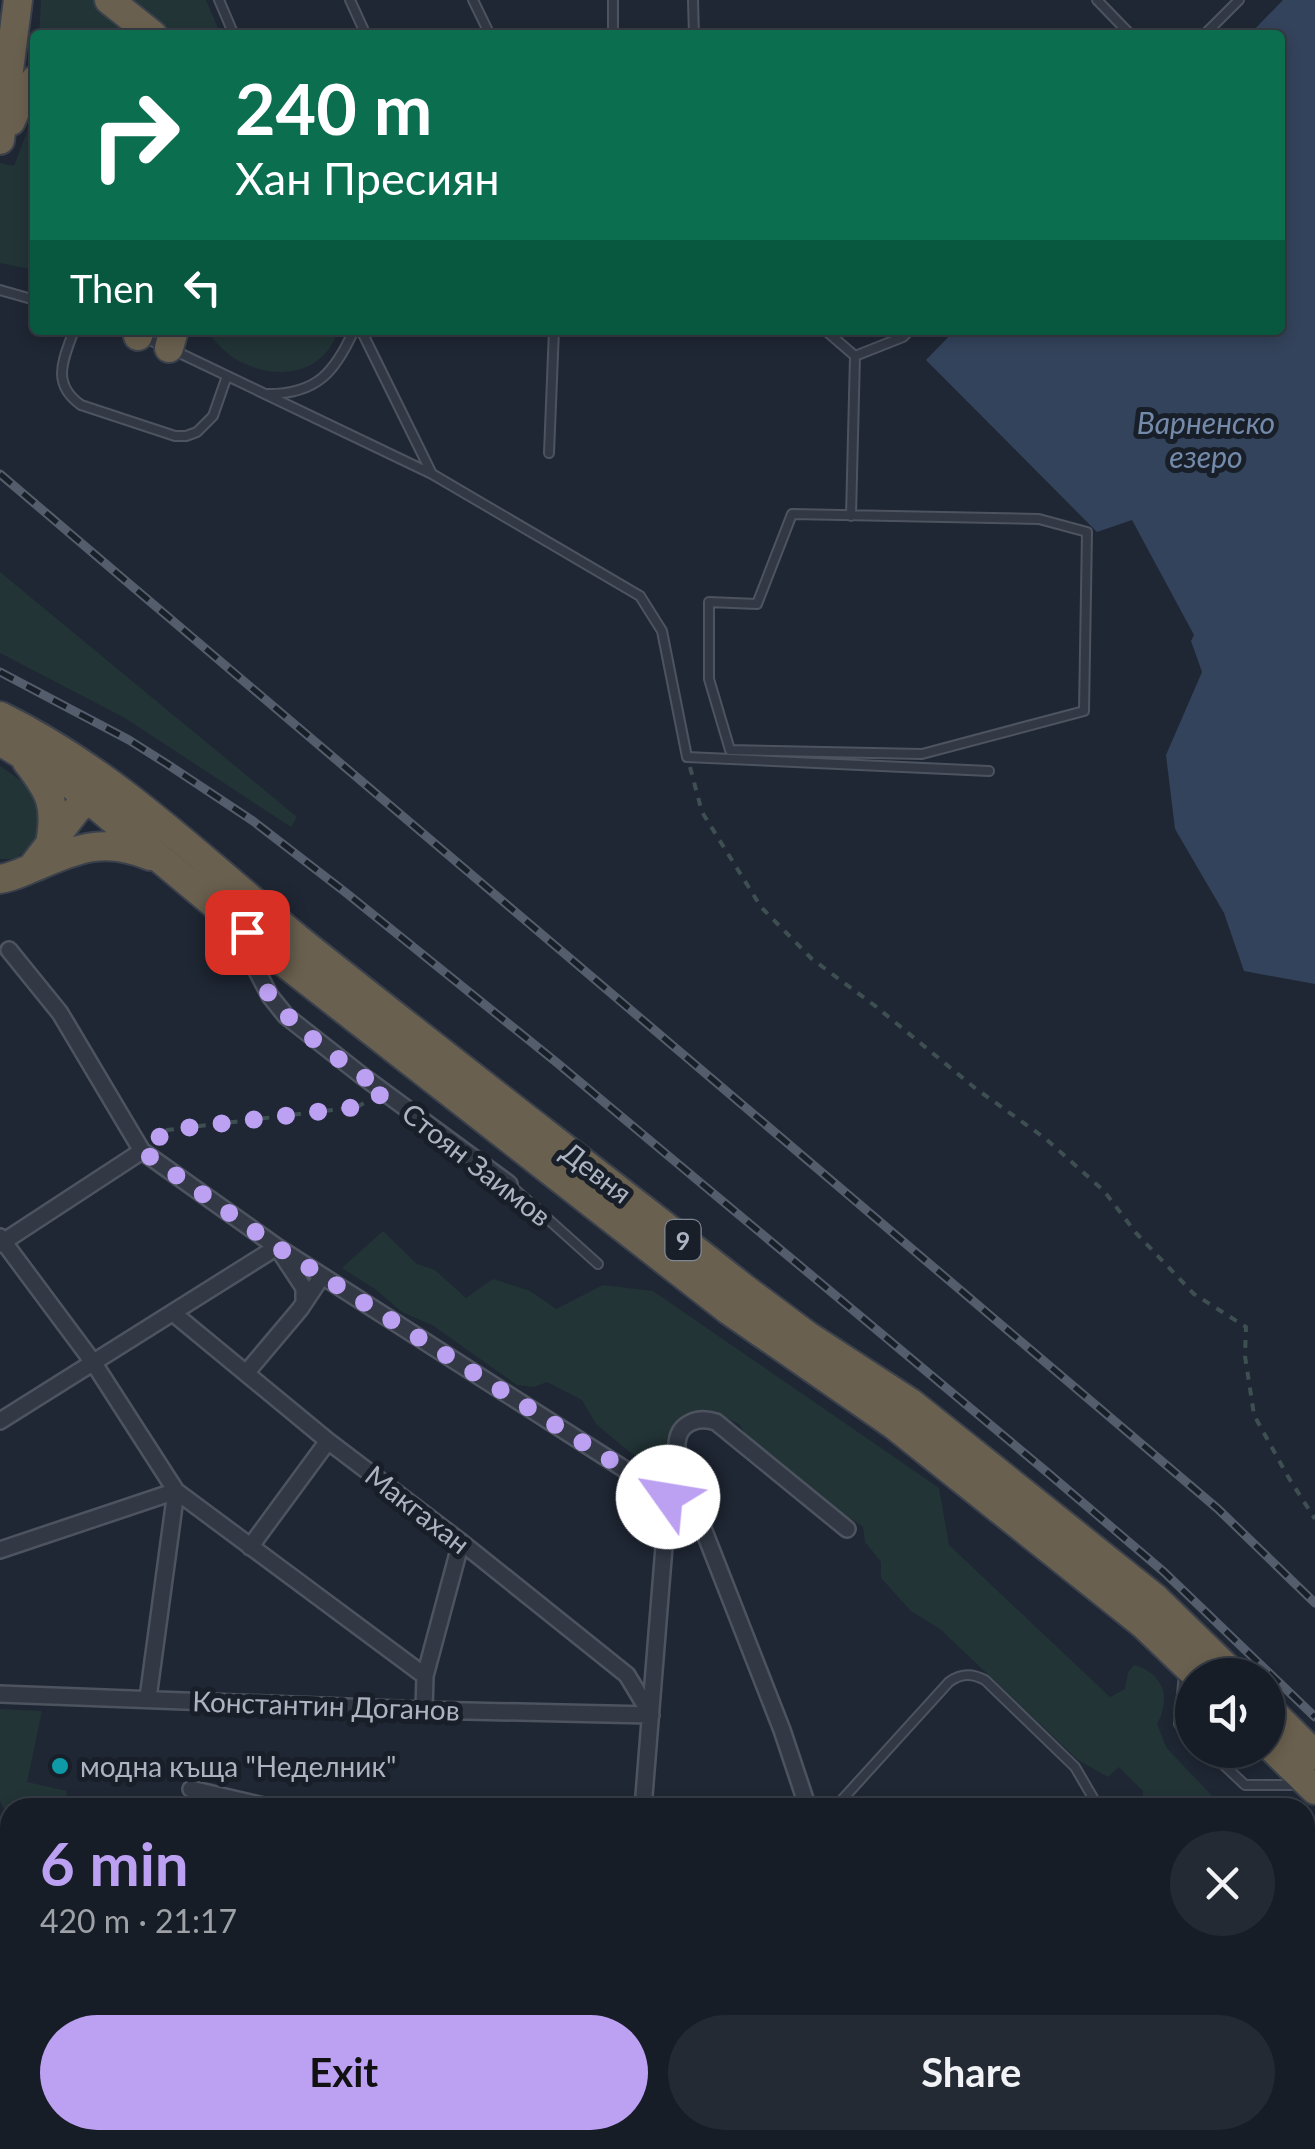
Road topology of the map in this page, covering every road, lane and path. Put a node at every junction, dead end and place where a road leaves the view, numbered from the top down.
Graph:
1 (18, 0) edge
2 (110, 0) edge
3 (220, 0) edge
4 (350, 0) edge
5 (473, 0) edge
6 (613, 0) edge
7 (693, 0) edge
8 (1097, 0) edge
9 (1239, 0) edge
10 (147, 30) edge
11 (232, 30) edge
12 (364, 30) edge
13 (488, 30) edge
14 (613, 30) edge
15 (694, 30) edge
16 (1126, 30) edge
17 (1209, 30) edge
18 (30, 86) edge
19 (0, 142) edge
20 (0, 290) edge
21 (30, 299) edge
22 (72, 335) edge
23 (354, 335) edge
24 (360, 335) edge
25 (554, 335) edge
26 (833, 335) edge
27 (905, 335) edge
28 (171, 339) edge
29 (855, 356) junction
30 (227, 376) junction
31 (264, 394) junction
32 (549, 453) dead end
33 (432, 474) junction
34 (851, 516) junction
35 (0, 716) edge
36 (8, 745) edge
37 (687, 757) junction
38 (89, 768) junction
39 (988, 771) dead end
40 (96, 802) junction
41 (135, 802) junction
42 (56, 850) junction
43 (165, 863) junction
44 (0, 879) edge
45 (247, 932) junction
46 (10, 950) dead end
47 (386, 1092) junction
48 (142, 1151) junction
49 (509, 1184) joint
50 (1, 1241) edge
51 (277, 1247) junction
52 (598, 1264) dead end
53 (322, 1276) junction
54 (304, 1303) junction
55 (174, 1313) junction
56 (93, 1362) junction
57 (246, 1373) junction
58 (0, 1421) edge
59 (328, 1440) junction
60 (176, 1491) junction
61 (668, 1497) junction
62 (1315, 1518) edge
63 (847, 1529) dead end
64 (460, 1542) junction
65 (250, 1546) junction
66 (0, 1550) edge
67 (1178, 1658) edge
68 (1217, 1658) edge
69 (425, 1676) junction
70 (0, 1694) edge
71 (148, 1698) junction
72 (424, 1710) junction
73 (651, 1715) junction
74 (1285, 1725) edge
75 (1315, 1755) edge
76 (1285, 1761) edge
77 (1228, 1768) edge
78 (1312, 1788) edge
79 (191, 1789) dead end
80 (229, 1798) edge
81 (644, 1798) edge
82 (805, 1798) edge
83 (844, 1798) edge
84 (1093, 1798) edge

1 - 19 highway
2 - 10 highway
3 - 11 lane
4 - 12 lane
5 - 13 lane
6 - 14 lane
7 - 15 lane
8 - 16 lane
9 - 17 lane
18 - 19 highway
20 - 21 lane
22 - 30 lane
23 - 31 lane
24 - 33 lane
25 - 32 lane
26 - 29 lane
27 - 29 lane
28 - 30 lane
29 - 34 lane
30 - 31 lane
31 - 33 lane
33 - 37 lane
34 - 34 lane
35 - 38 highway, Девня
36 - 40 highway, Девня / 9
36 - 42 highway
37 - 39 lane
37 - 62 path
38 - 40 highway
38 - 41 highway, Девня
40 - 41 highway
40 - 42 highway
40 - 43 highway, Девня / 9
41 - 68 highway, Девня / 9
42 - 43 highway
42 - 44 highway
43 - 45 highway, Девня / 9
45 - 47 street, Стоян Заимов
45 - 67 highway, Девня / 9
46 - 48 street
47 - 48 path
47 - 49 street, Стоян Заимов
48 - 50 street
48 - 51 street
49 - 52 lane, Стоян Заимов
50 - 56 street
51 - 53 street
51 - 54 street
51 - 55 street
53 - 54 street
53 - 61 street
54 - 57 street
55 - 56 street
55 - 57 street, Макгахан
56 - 58 street
56 - 60 street
57 - 59 street, Макгахан
59 - 64 street, Макгахан
59 - 65 street
60 - 65 street
60 - 66 street
60 - 71 street
61 - 63 street
61 - 73 street
61 - 82 street
64 - 69 street
64 - 73 street, Макгахан
65 - 69 street
69 - 72 street
70 - 71 street, Константин Доганов
71 - 72 street, Константин Доганов
72 - 73 street, Константин Доганов
73 - 81 street
74 - 75 highway
76 - 78 highway
77 - 78 lane
79 - 80 street
83 - 84 lane

